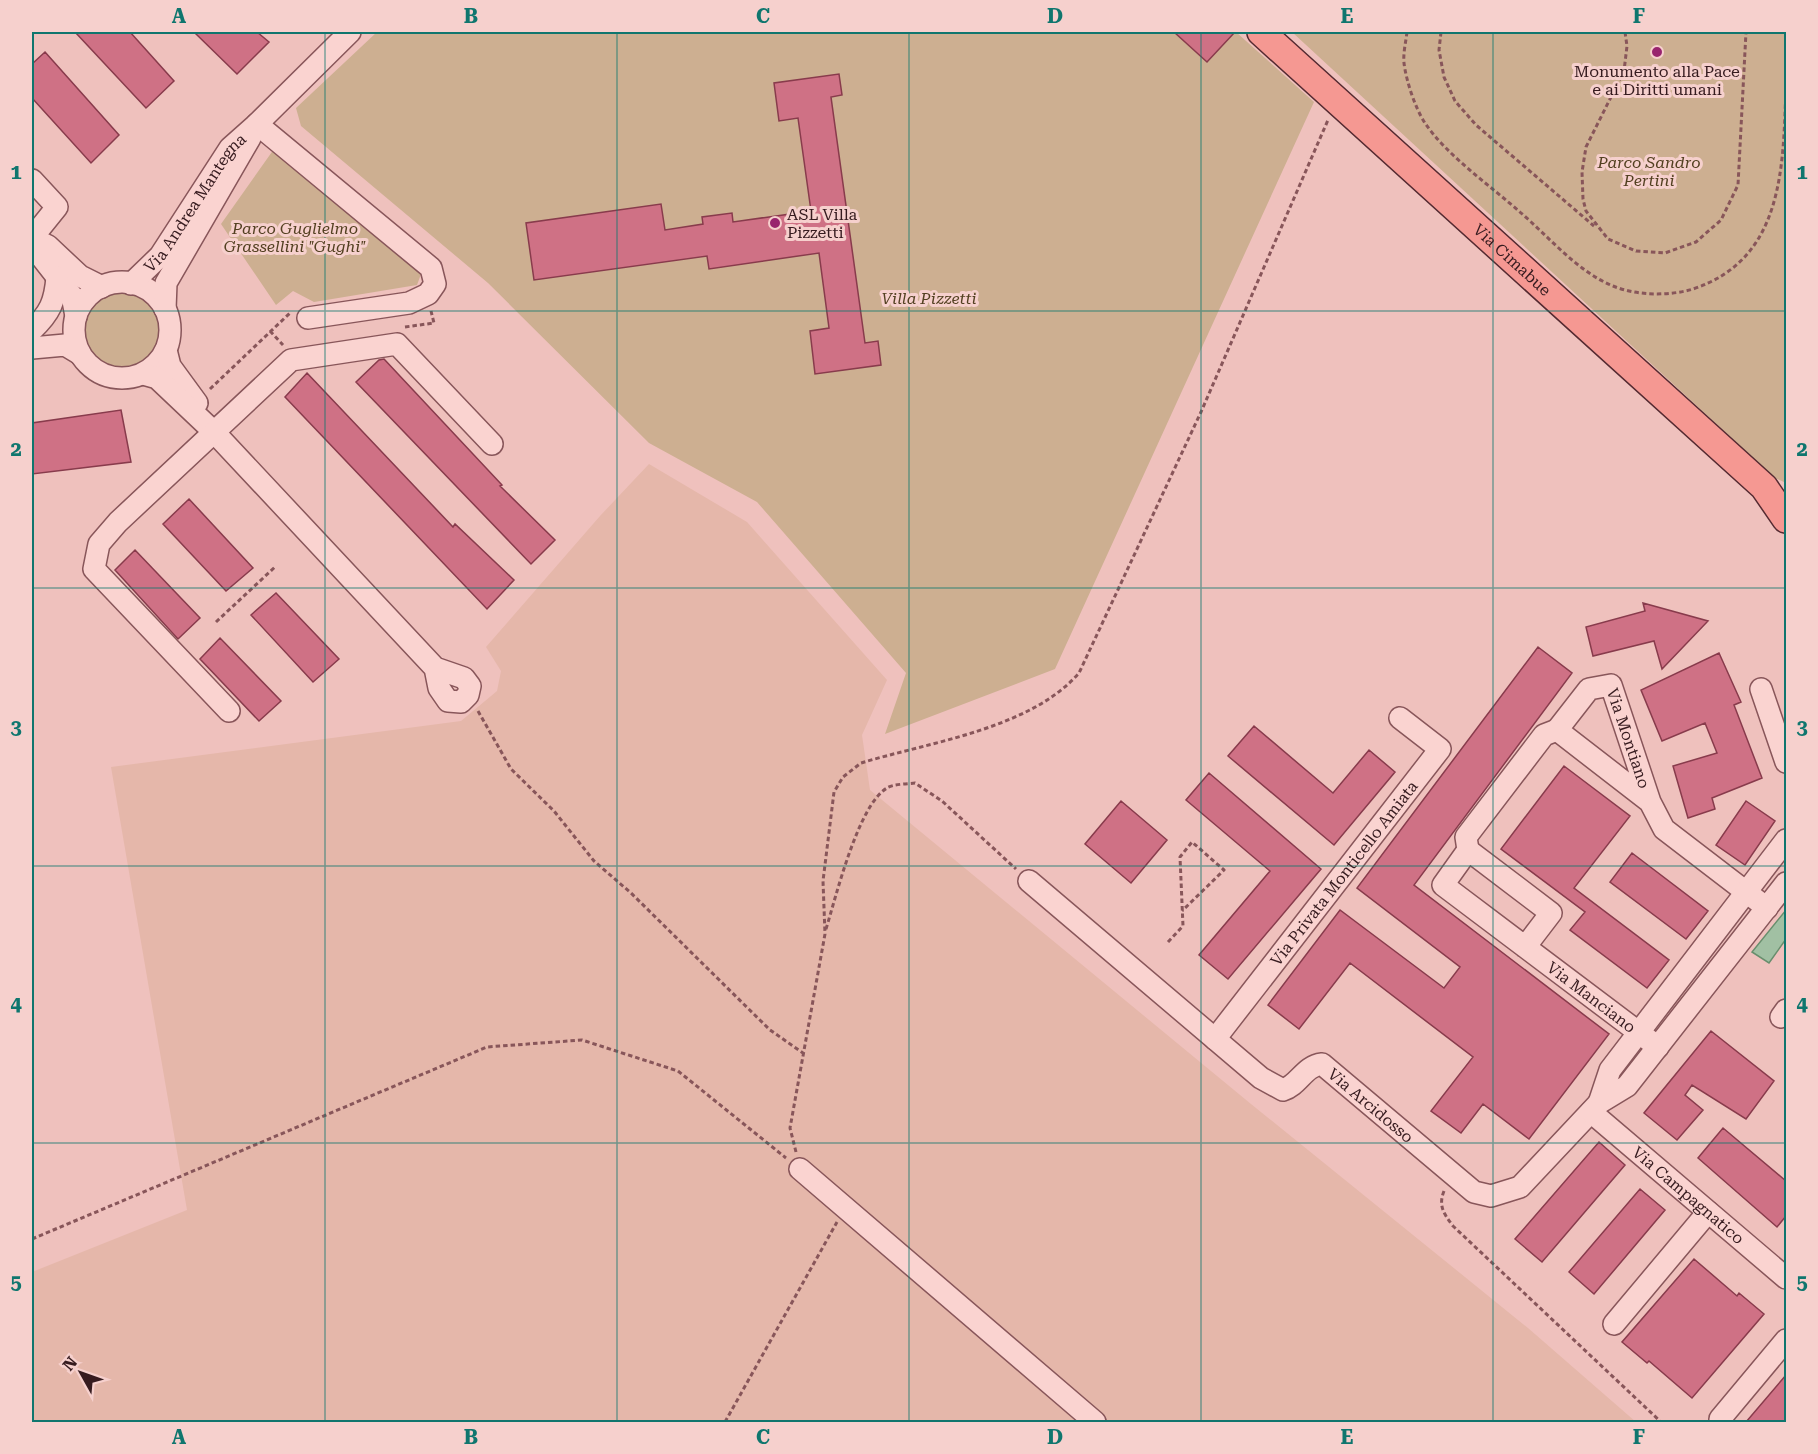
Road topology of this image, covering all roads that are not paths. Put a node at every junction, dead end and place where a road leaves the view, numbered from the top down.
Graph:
1 (350, 32) edge
2 (1261, 32) edge
3 (257, 124) junction
4 (32, 180) edge
5 (32, 238) edge
6 (57, 277) junction
7 (131, 284) junction
8 (102, 287) junction
9 (165, 309) junction
10 (308, 318) road end
11 (75, 320) junction
12 (32, 330) edge
13 (32, 348) edge
14 (166, 350) junction
15 (80, 354) junction
16 (143, 374) junction
17 (214, 432) junction
18 (492, 444) dead end
19 (1775, 492) edge
20 (1786, 519) edge
21 (1761, 689) dead end
22 (468, 695) road end
23 (229, 711) dead end
24 (1400, 718) dead end
25 (1557, 730) junction
26 (1786, 762) edge
27 (1650, 802) junction
28 (1785, 846) edge
29 (1468, 850) junction
30 (1029, 881) road end
31 (1786, 883) edge
32 (1746, 892) junction
33 (1767, 908) junction
34 (1525, 947) junction
35 (1639, 1033) junction
36 (1215, 1039) junction
37 (1658, 1047) junction
38 (1595, 1108) junction
39 (800, 1169) road end
40 (1708, 1212) junction
41 (1786, 1278) edge
42 (1614, 1324) dead end
43 (1786, 1340) edge
44 (1720, 1419) dead end
45 (1095, 1422) edge

1 - 3 street, Via Andrea Mantegna
2 - 19 main road, Via Cimabue
3 - 7 street, Via Andrea Mantegna
3 - 9 street, Via Andrea Mantegna
3 - 10 street
4 - 5 street
5 - 6 street
5 - 8 street
6 - 11 street
6 - 12 street
7 - 8 street
7 - 9 street
8 - 11 street
9 - 14 street
11 - 12 street
11 - 15 street
13 - 15 street
14 - 16 street
14 - 17 street
15 - 16 street
16 - 17 street
17 - 18 street
17 - 22 street
17 - 23 street
19 - 20 main road, Via Cimabue
21 - 26 street
24 - 36 street, Via Privata Monticello Amiata
25 - 27 street, Via Montiano
25 - 27 street, Via Montiano
25 - 29 street
27 - 32 street, Via Montiano
28 - 32 street, Via Arcidosso
29 - 34 street, Via Manciano
29 - 34 street
30 - 36 street, Via Arcidosso
31 - 33 street, Via Arcidosso
32 - 33 street, Via Montiano
32 - 35 street, Via Arcidosso
33 - 37 street, Via Arcidosso
34 - 35 street, Via Manciano
35 - 37 street, Via Manciano
35 - 38 street, Via Arcidosso
36 - 38 street, Via Arcidosso
37 - 38 street, Via Arcidosso
38 - 40 street, Via Campagnatico
39 - 45 street
40 - 41 street, Via Campagnatico
40 - 42 street
43 - 44 street

